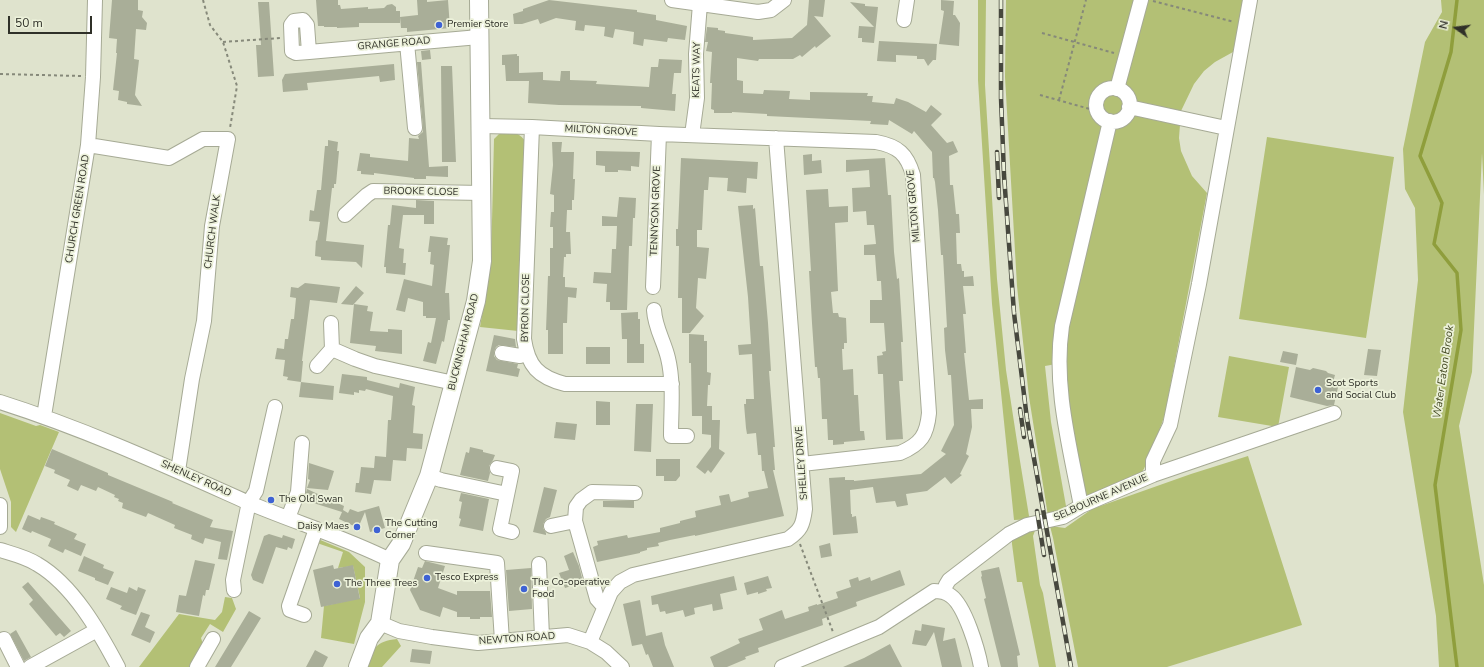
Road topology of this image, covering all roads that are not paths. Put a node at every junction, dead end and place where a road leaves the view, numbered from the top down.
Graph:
1 (95, 0) edge
2 (479, 0) edge
3 (672, 0) edge
4 (784, 0) edge
5 (907, 0) edge
6 (1141, 0) edge
7 (1250, 0) edge
8 (700, 4) junction
9 (904, 20) dead end
10 (480, 36) junction
11 (408, 43) junction
12 (309, 52) junction
13 (1118, 89) junction
14 (1129, 107) junction
15 (1110, 121) junction
16 (481, 126) junction
17 (532, 127) junction
18 (415, 128) dead end
19 (1226, 128) junction
20 (659, 134) junction
21 (692, 135) junction
22 (776, 138) junction
23 (88, 144) junction
24 (482, 193) junction
25 (344, 215) dead end
26 (653, 287) dead end
27 (654, 310) dead end
28 (331, 323) dead end
29 (332, 349) junction
30 (526, 352) junction
31 (502, 353) dead end
32 (316, 366) dead end
33 (454, 383) junction
34 (672, 384) junction
35 (0, 402) edge
36 (275, 408) dead end
37 (1334, 413) dead end
38 (44, 416) junction
39 (686, 436) dead end
40 (302, 443) dead end
41 (802, 464) junction
42 (497, 468) dead end
43 (178, 471) junction
44 (1153, 475) junction
45 (428, 476) junction
46 (635, 493) dead end
47 (507, 494) junction
48 (249, 502) junction
49 (0, 505) edge
50 (1081, 506) junction
51 (288, 518) junction
52 (575, 521) junction
53 (551, 526) dead end
54 (0, 527) edge
55 (316, 529) junction
56 (512, 532) dead end
57 (0, 550) edge
58 (426, 553) dead end
59 (390, 560) junction
60 (539, 564) dead end
61 (234, 590) dead end
62 (944, 591) junction
63 (604, 607) junction
64 (304, 615) dead end
65 (380, 624) junction
66 (97, 630) junction
67 (542, 637) junction
68 (4, 638) dead end
69 (213, 640) dead end
70 (502, 641) junction
71 (590, 642) junction
72 (18, 667) edge
73 (30, 667) edge
74 (118, 667) edge
75 (197, 667) edge
76 (358, 667) edge
77 (622, 667) edge
78 (782, 667) edge
79 (981, 667) edge

1 - 23 street, CHURCH GREEN ROAD
2 - 10 main road, BUCKINGHAM ROAD
3 - 8 street
4 - 8 street
5 - 9 street
6 - 13 street
7 - 19 street
8 - 21 street, KEATS WAY
10 - 11 street, GRANGE ROAD
10 - 16 main road, BUCKINGHAM ROAD
11 - 12 street, GRANGE ROAD
11 - 18 street
12 - 12 street, GRANGE ROAD
13 - 14 street
13 - 15 street
14 - 15 street
14 - 19 street
15 - 50 street
16 - 17 street, MILTON GROVE
16 - 24 main road, BUCKINGHAM ROAD
17 - 20 street, MILTON GROVE
17 - 30 street, BYRON CLOSE
19 - 44 street
20 - 21 street, MILTON GROVE
20 - 26 street, TENNYSON GROVE
21 - 22 street, MILTON GROVE
22 - 41 street, SHELLEY DRIVE
22 - 41 street, MILTON GROVE
23 - 38 street, CHURCH GREEN ROAD
23 - 43 street, CHURCH WALK
24 - 25 street, BROOKE CLOSE
24 - 33 main road, BUCKINGHAM ROAD
27 - 34 street
28 - 29 street
29 - 32 street
29 - 33 street
30 - 31 street
30 - 34 street, BYRON CLOSE
33 - 45 main road, BUCKINGHAM ROAD
34 - 39 street
35 - 38 street, SHENLEY ROAD
36 - 48 street
37 - 44 street, SELBOURNE AVENUE
38 - 43 street, SHENLEY ROAD
40 - 51 street
41 - 63 street, SHELLEY DRIVE
42 - 47 street
43 - 48 street, SHENLEY ROAD
44 - 50 street, SELBOURNE AVENUE
45 - 47 street
45 - 59 main road, BUCKINGHAM ROAD
46 - 52 street
47 - 56 street
48 - 51 street, SHENLEY ROAD
48 - 61 street
49 - 54 street
50 - 62 street, SELBOURNE AVENUE
51 - 55 street, SHENLEY ROAD
52 - 53 street
52 - 63 street
55 - 59 street, SHENLEY ROAD
55 - 64 street
57 - 66 street
58 - 70 street
59 - 65 main road, BUCKINGHAM ROAD
60 - 67 street
62 - 78 street
62 - 79 street
63 - 71 street
65 - 70 street, NEWTON ROAD
65 - 76 main road, BUCKINGHAM ROAD
66 - 73 street
66 - 74 street
67 - 70 street, NEWTON ROAD
67 - 71 street, NEWTON ROAD
68 - 72 street
69 - 75 street
71 - 77 street, NEWTON ROAD

